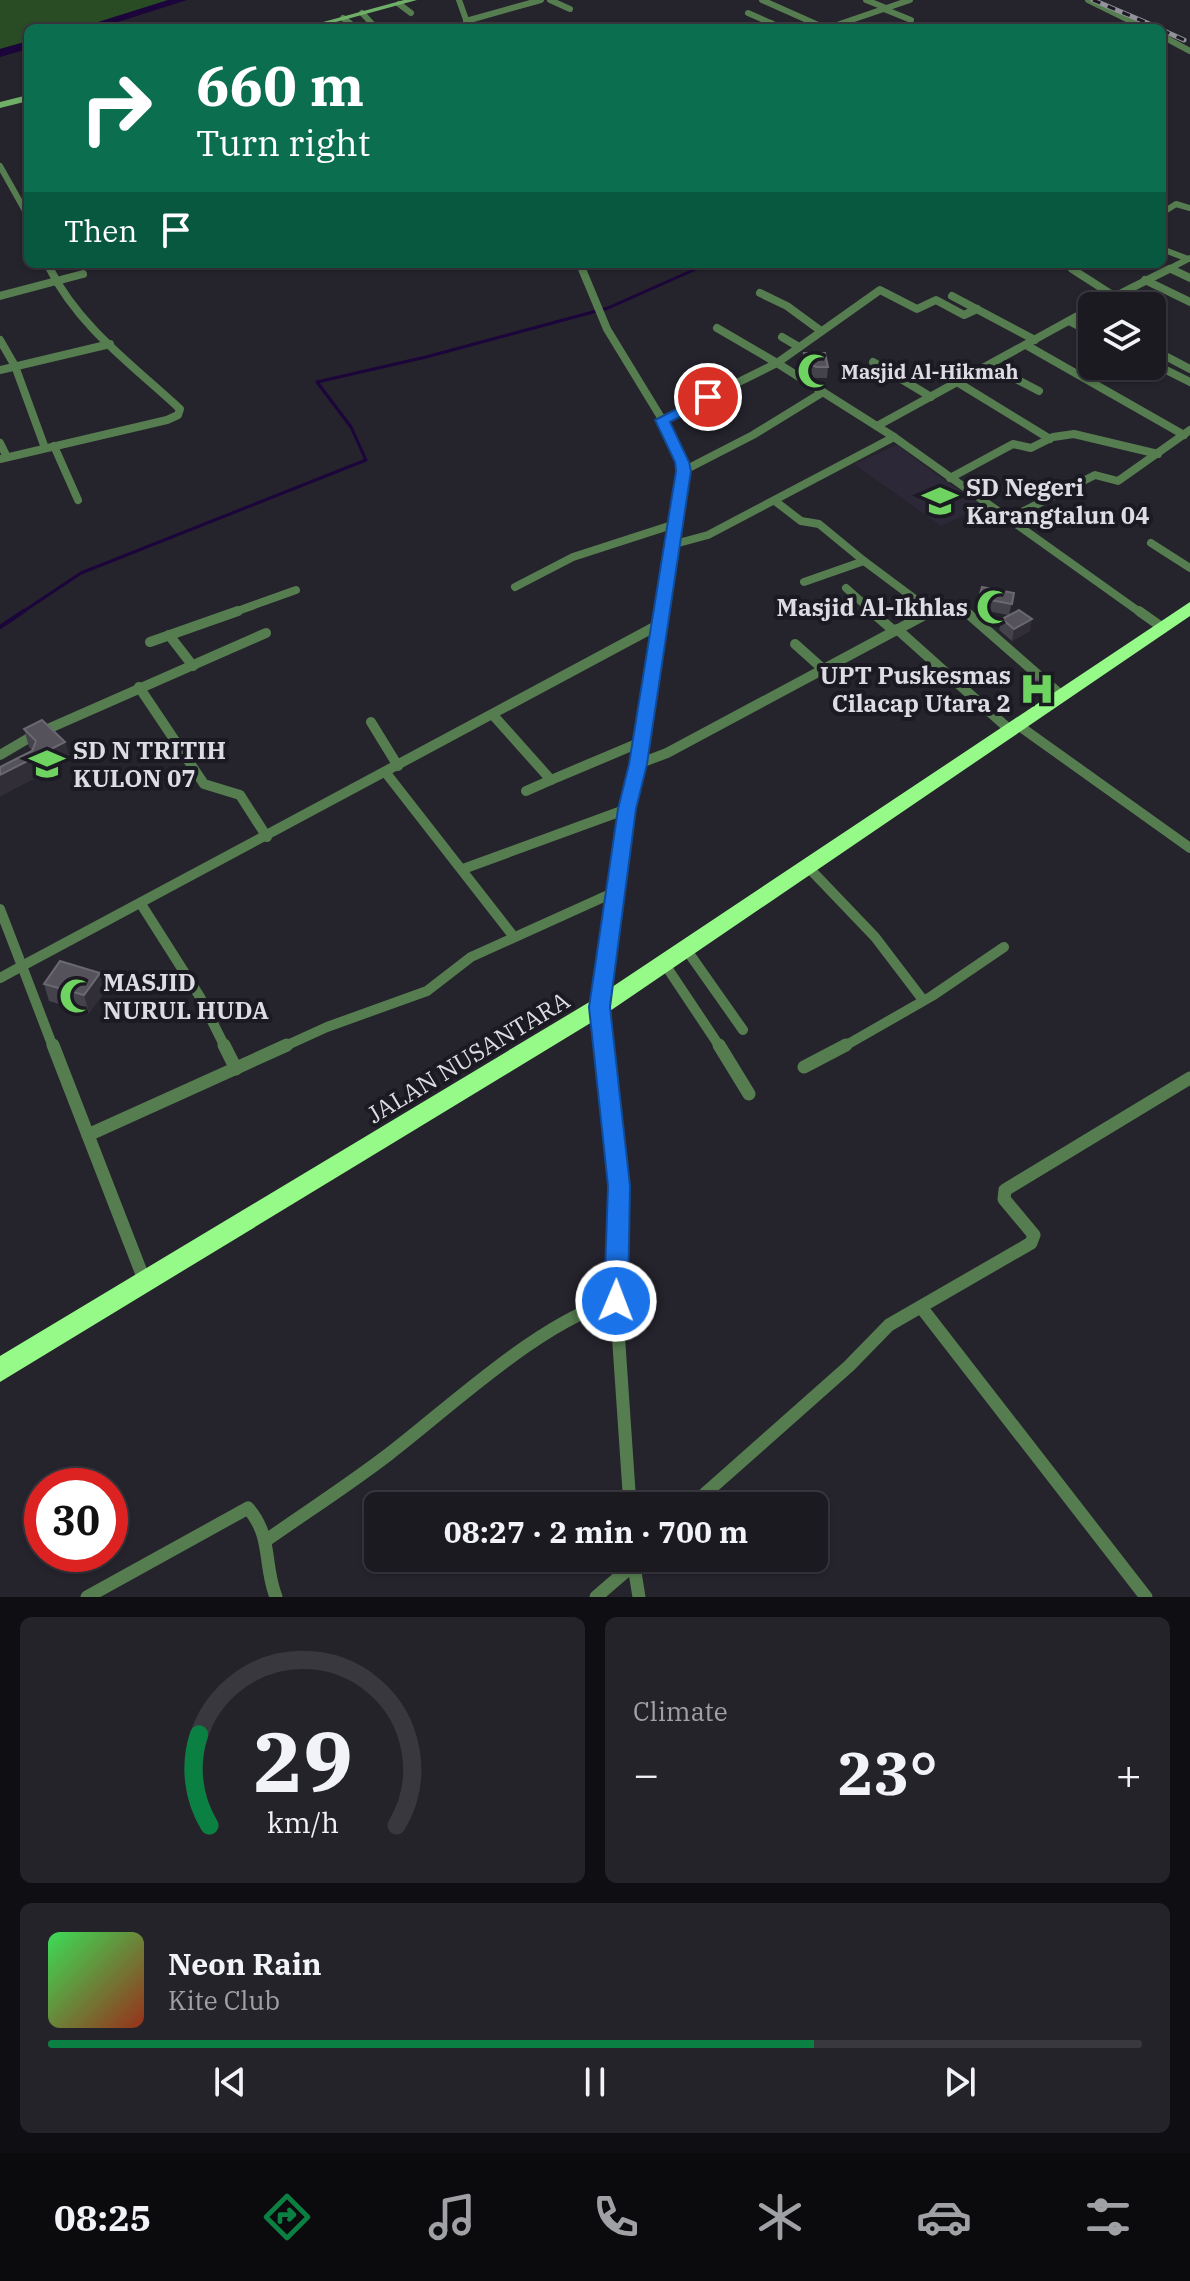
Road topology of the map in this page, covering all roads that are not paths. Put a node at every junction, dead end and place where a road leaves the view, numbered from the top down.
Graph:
1 (459, 0) edge
2 (541, 0) edge
3 (550, 0) edge
4 (762, 0) edge
5 (866, 0) edge
6 (910, 0) edge
7 (1088, 0) edge
8 (405, 1) edge
9 (570, 9) dead end
10 (885, 9) junction
11 (362, 13) junction
12 (411, 13) dead end
13 (748, 13) dead end
14 (343, 18) junction
15 (911, 20) dead end
16 (771, 23) joint
17 (320, 24) edge
18 (351, 24) edge
19 (372, 24) edge
20 (468, 24) edge
21 (768, 24) edge
22 (817, 24) edge
23 (838, 24) edge
24 (1137, 24) edge
25 (1166, 38) edge
26 (1190, 51) edge
27 (24, 99) edge
28 (1, 104) edge
29 (0, 166) edge
30 (1190, 208) edge
31 (24, 209) edge
32 (1166, 210) edge
33 (1166, 250) edge
34 (1189, 259) edge
35 (50, 268) edge
36 (581, 268) edge
37 (1071, 268) edge
38 (1170, 268) junction
39 (83, 274) dead end
40 (1190, 278) edge
41 (54, 280) junction
42 (1145, 280) junction
43 (1108, 292) edge
44 (1122, 292) edge
45 (760, 293) dead end
46 (0, 296) edge
47 (952, 296) dead end
48 (1190, 302) edge
49 (977, 309) junction
50 (1078, 316) edge
51 (1069, 321) junction
52 (1078, 326) edge
53 (717, 328) dead end
54 (821, 331) junction
55 (782, 337) dead end
56 (0, 340) edge
57 (1035, 340) junction
58 (110, 344) junction
59 (1026, 345) junction
60 (799, 347) junction
61 (1166, 356) edge
62 (873, 362) dead end
63 (777, 363) junction
64 (989, 365) junction
65 (15, 366) junction
66 (1190, 369) edge
67 (0, 370) edge
68 (1166, 370) edge
69 (957, 382) junction
70 (1190, 382) edge
71 (1039, 391) dead end
72 (823, 392) junction
73 (931, 397) junction
74 (662, 420) junction
75 (877, 426) junction
76 (1187, 432) edge
77 (894, 437) junction
78 (1050, 439) junction
79 (0, 443) edge
80 (50, 447) junction
81 (1158, 454) junction
82 (4, 458) edge
83 (683, 471) junction
84 (950, 478) junction
85 (78, 500) dead end
86 (775, 501) junction
87 (1008, 519) junction
88 (675, 524) junction
89 (1151, 543) dead end
90 (671, 545) junction
91 (864, 561) junction
92 (1190, 568) edge
93 (804, 582) dead end
94 (515, 587) dead end
95 (846, 588) dead end
96 (296, 590) dead end
97 (931, 611) junction
98 (1187, 613) edge
99 (660, 624) junction
100 (1163, 628) junction
101 (895, 630) junction
102 (266, 633) dead end
103 (169, 635) junction
104 (150, 642) dead end
105 (795, 644) dead end
106 (193, 666) junction
107 (823, 669) junction
108 (139, 687) junction
109 (1062, 696) junction
110 (493, 715) junction
111 (371, 722) dead end
112 (1014, 728) junction
113 (641, 742) junction
114 (0, 755) edge
115 (638, 764) junction
116 (398, 766) junction
117 (386, 773) junction
118 (551, 780) junction
119 (526, 791) dead end
120 (627, 809) junction
121 (267, 837) junction
122 (1190, 848) edge
123 (808, 867) junction
124 (463, 869) junction
125 (617, 891) junction
126 (141, 904) junction
127 (0, 909) edge
128 (514, 937) junction
129 (1004, 947) dead end
130 (686, 949) junction
131 (664, 963) junction
132 (22, 966) junction
133 (0, 978) edge
134 (923, 1000) junction
135 (599, 1007) junction
136 (743, 1030) dead end
137 (804, 1067) dead end
138 (236, 1069) junction
139 (1190, 1078) edge
140 (749, 1094) dead end
141 (88, 1135) junction
142 (145, 1284) junction
143 (616, 1301) junction
144 (921, 1307) junction
145 (0, 1370) edge
146 (629, 1492) edge
147 (707, 1492) edge
148 (268, 1539) junction
149 (622, 1572) edge
150 (635, 1572) edge
151 (87, 1597) edge
152 (276, 1597) edge
153 (596, 1597) edge
154 (639, 1597) edge
155 (1146, 1597) edge

1 - 20 street
2 - 20 street
3 - 9 street
4 - 22 street
5 - 10 street
6 - 10 street
7 - 24 street
8 - 11 street
8 - 12 street
10 - 15 street
10 - 23 street
11 - 14 street
11 - 19 street
13 - 16 street
14 - 17 street
14 - 18 street
16 - 21 street
25 - 26 street
27 - 28 street
29 - 31 street
30 - 32 street
33 - 34 street
34 - 38 street
35 - 41 street
36 - 74 street
37 - 43 street
38 - 40 street
38 - 42 street
39 - 41 street
41 - 46 street
41 - 58 street
42 - 44 street
42 - 48 street
45 - 54 street
47 - 49 street
49 - 54 street
49 - 57 street
50 - 51 street
51 - 52 street
51 - 57 street
53 - 63 street
54 - 60 street
55 - 60 street
56 - 65 street
57 - 59 street
58 - 65 street
58 - 80 street
59 - 64 street
59 - 76 street
60 - 63 street
61 - 66 street
62 - 73 street
63 - 72 street
63 - 74 street
64 - 69 street
64 - 71 street
65 - 67 street
65 - 80 street
68 - 70 street
69 - 73 street
69 - 78 street
72 - 75 street
72 - 83 street
73 - 75 street
74 - 83 street
75 - 77 street
76 - 81 street
77 - 84 street
77 - 86 street
78 - 81 street
78 - 84 street
79 - 82 street
80 - 82 street
80 - 85 street
81 - 87 street
83 - 88 street
84 - 87 street
86 - 90 street
86 - 91 street
87 - 100 street
88 - 90 street
88 - 94 street
89 - 92 street
90 - 99 street
91 - 93 street
91 - 97 street
95 - 101 street
96 - 103 street
97 - 101 street
97 - 109 street
98 - 100 highway, JALAN NUSANTARA
99 - 110 street
99 - 113 street
100 - 109 highway, JALAN NUSANTARA
101 - 107 street
101 - 112 street
102 - 106 street
103 - 104 street
103 - 106 street
105 - 107 street
106 - 108 street
107 - 115 street
108 - 114 street
108 - 121 street
109 - 112 highway, JALAN NUSANTARA
110 - 116 street
110 - 118 street
111 - 116 street
112 - 122 street
112 - 123 highway, JALAN NUSANTARA
113 - 115 street
113 - 118 street
115 - 120 street
116 - 117 street
117 - 121 street
117 - 124 street
118 - 119 street
120 - 124 street
120 - 125 street
121 - 126 street
123 - 130 highway, JALAN NUSANTARA
123 - 134 street
124 - 128 street
125 - 128 street
125 - 135 street
126 - 132 street
126 - 138 street
127 - 132 street
128 - 138 street
129 - 134 street
130 - 131 highway, JALAN NUSANTARA
130 - 136 street
131 - 135 highway, JALAN NUSANTARA
131 - 140 street
132 - 133 street
132 - 141 street
134 - 137 street
135 - 142 highway, JALAN NUSANTARA
135 - 143 street
138 - 141 street
139 - 144 street
141 - 142 street
142 - 145 highway, JALAN NUSANTARA
143 - 146 street
143 - 148 street
144 - 147 street
144 - 155 street
148 - 151 street
148 - 152 street
149 - 153 street
150 - 154 street

